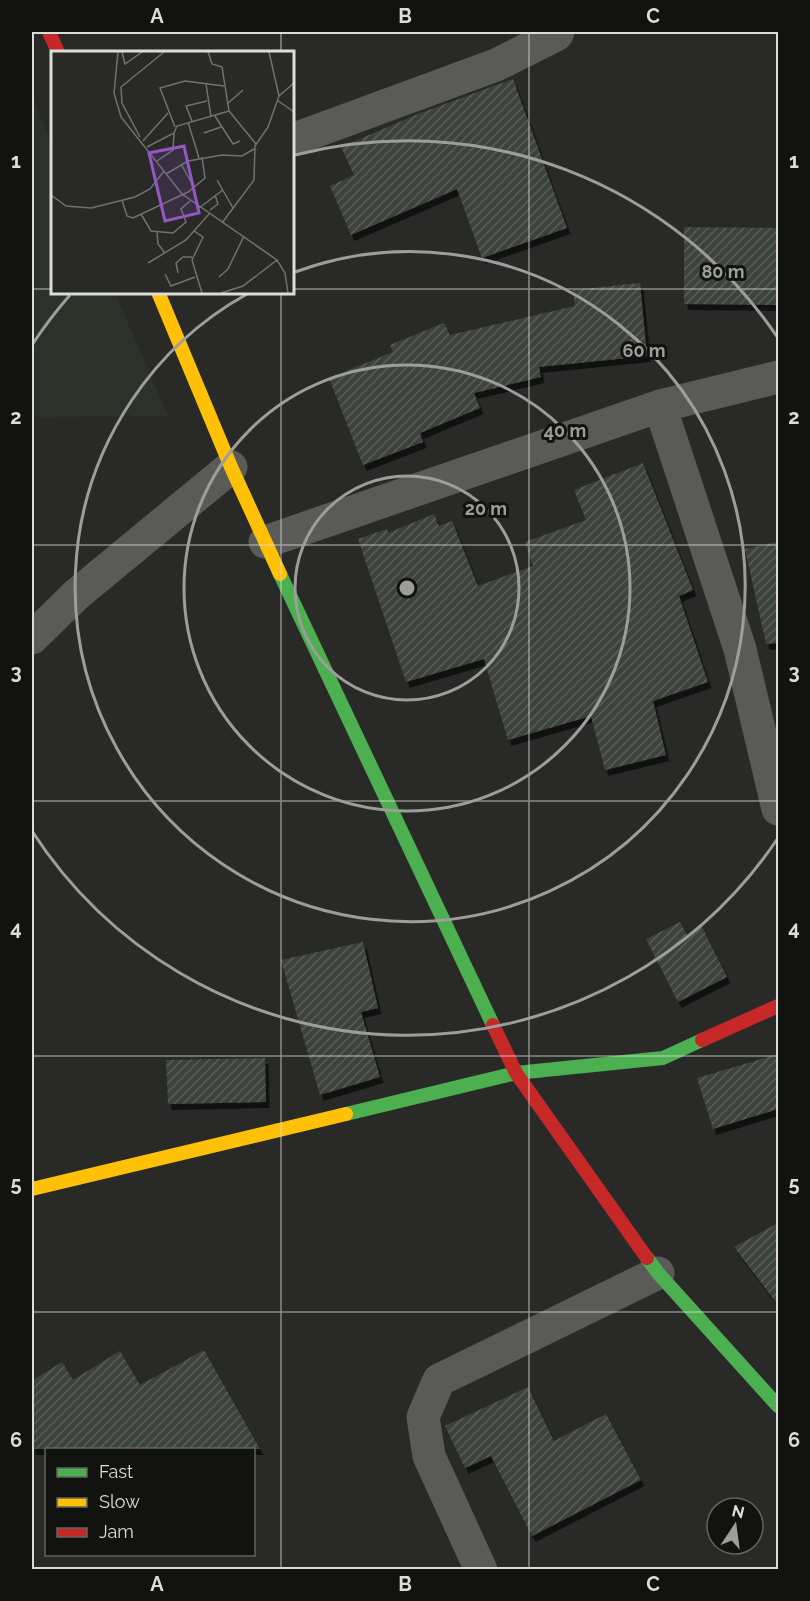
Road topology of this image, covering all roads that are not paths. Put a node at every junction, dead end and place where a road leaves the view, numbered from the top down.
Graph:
1 (49, 32) edge
2 (558, 32) edge
3 (58, 51) edge
4 (294, 139) edge
5 (159, 294) edge
6 (778, 377) edge
7 (660, 406) junction
8 (231, 467) junction
9 (265, 542) junction
10 (32, 638) edge
11 (778, 808) edge
12 (778, 1006) edge
13 (516, 1072) junction
14 (32, 1189) edge
15 (658, 1273) junction
16 (778, 1406) edge
17 (481, 1569) edge

1 - 3 street
2 - 4 street
5 - 8 street
6 - 7 street
7 - 9 street
7 - 11 street
8 - 9 street
8 - 10 street
9 - 13 street
12 - 13 street
13 - 14 street
13 - 15 street
15 - 16 street
15 - 17 street

